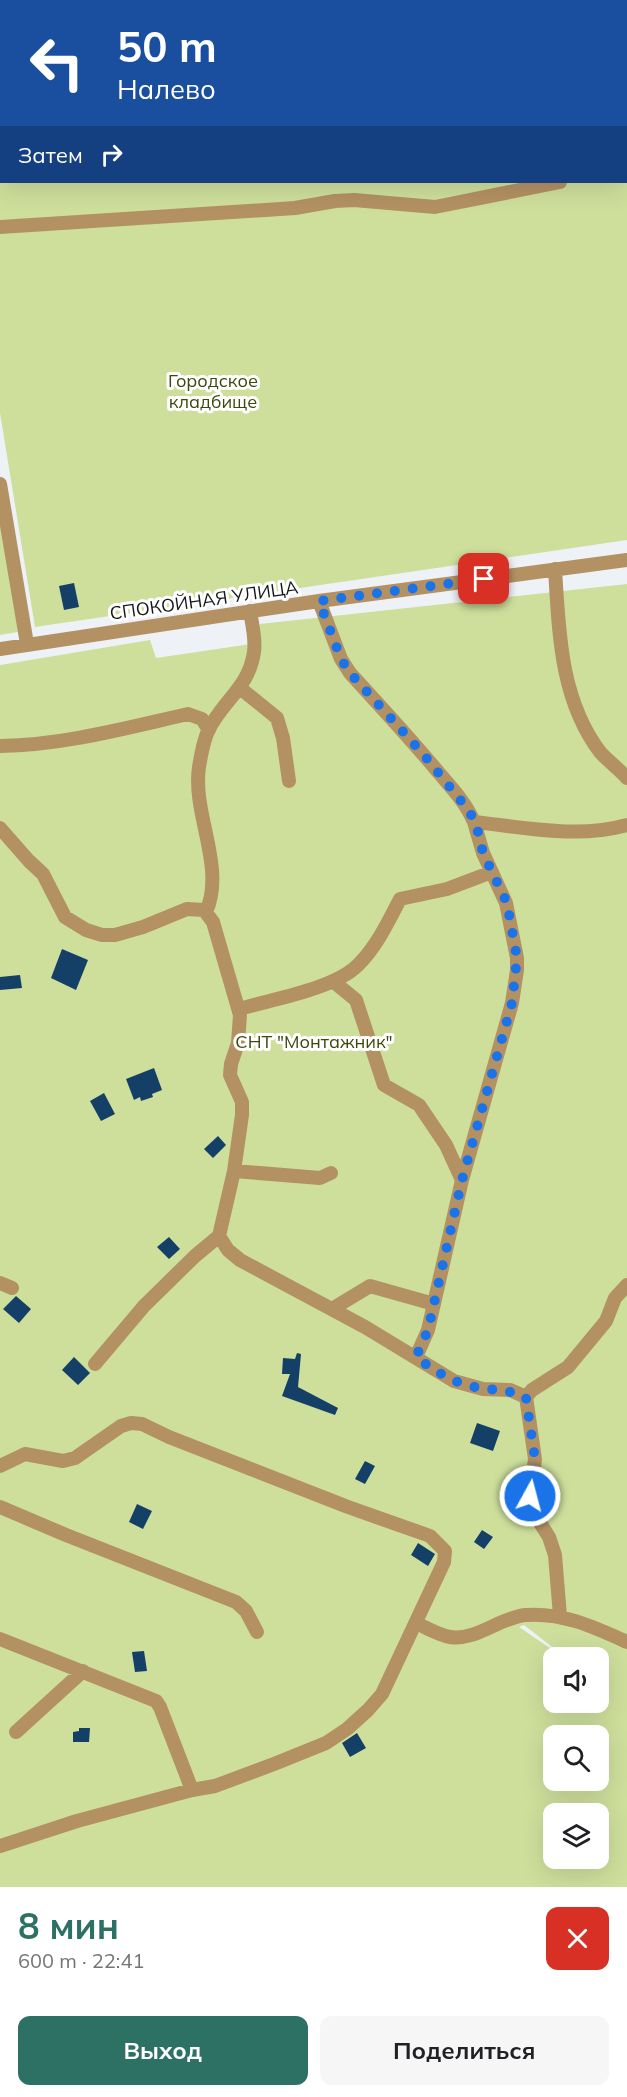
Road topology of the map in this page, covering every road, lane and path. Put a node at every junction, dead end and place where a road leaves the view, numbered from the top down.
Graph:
1 (555, 183) edge
2 (0, 227) edge
3 (0, 484) edge
4 (627, 560) edge
5 (555, 569) junction
6 (319, 601) junction
7 (250, 611) junction
8 (27, 644) junction
9 (0, 649) edge
10 (240, 688) junction
11 (209, 730) junction
12 (0, 746) edge
13 (627, 778) edge
14 (289, 781) dead end
15 (474, 822) junction
16 (627, 825) edge
17 (0, 828) edge
18 (492, 872) junction
19 (206, 912) junction
20 (334, 982) junction
21 (239, 1009) junction
22 (234, 1171) junction
23 (331, 1173) dead end
24 (462, 1180) junction
25 (219, 1236) junction
26 (627, 1285) edge
27 (434, 1304) junction
28 (332, 1308) junction
29 (416, 1357) junction
30 (95, 1364) dead end
31 (526, 1398) junction
32 (0, 1466) edge
33 (0, 1507) edge
34 (560, 1616) junction
35 (416, 1623) junction
36 (257, 1632) dead end
37 (0, 1639) edge
38 (627, 1642) edge
39 (83, 1671) junction
40 (16, 1732) dead end
41 (192, 1790) junction
42 (0, 1846) edge

1 - 2 street
3 - 8 street
4 - 5 street, СПОКОЙНАЯ УЛИЦА
5 - 6 street, СПОКОЙНАЯ УЛИЦА
5 - 13 street
6 - 7 street, СПОКОЙНАЯ УЛИЦА
6 - 15 street
7 - 8 street, СПОКОЙНАЯ УЛИЦА
7 - 10 street
8 - 9 street, СПОКОЙНАЯ УЛИЦА
10 - 11 street
10 - 14 street
11 - 12 street
11 - 19 street
15 - 16 street
15 - 18 street
17 - 19 street
18 - 20 street
18 - 24 street
19 - 21 street
20 - 21 street
20 - 24 street
21 - 22 street
22 - 23 street
22 - 25 street
24 - 27 street
25 - 28 street
25 - 30 street
26 - 31 street
27 - 28 street
27 - 29 street
28 - 29 street
29 - 31 street
31 - 34 street
32 - 35 street
33 - 36 street
34 - 35 street
34 - 38 street
35 - 41 street
37 - 39 street
39 - 40 street
39 - 41 street
41 - 42 street

